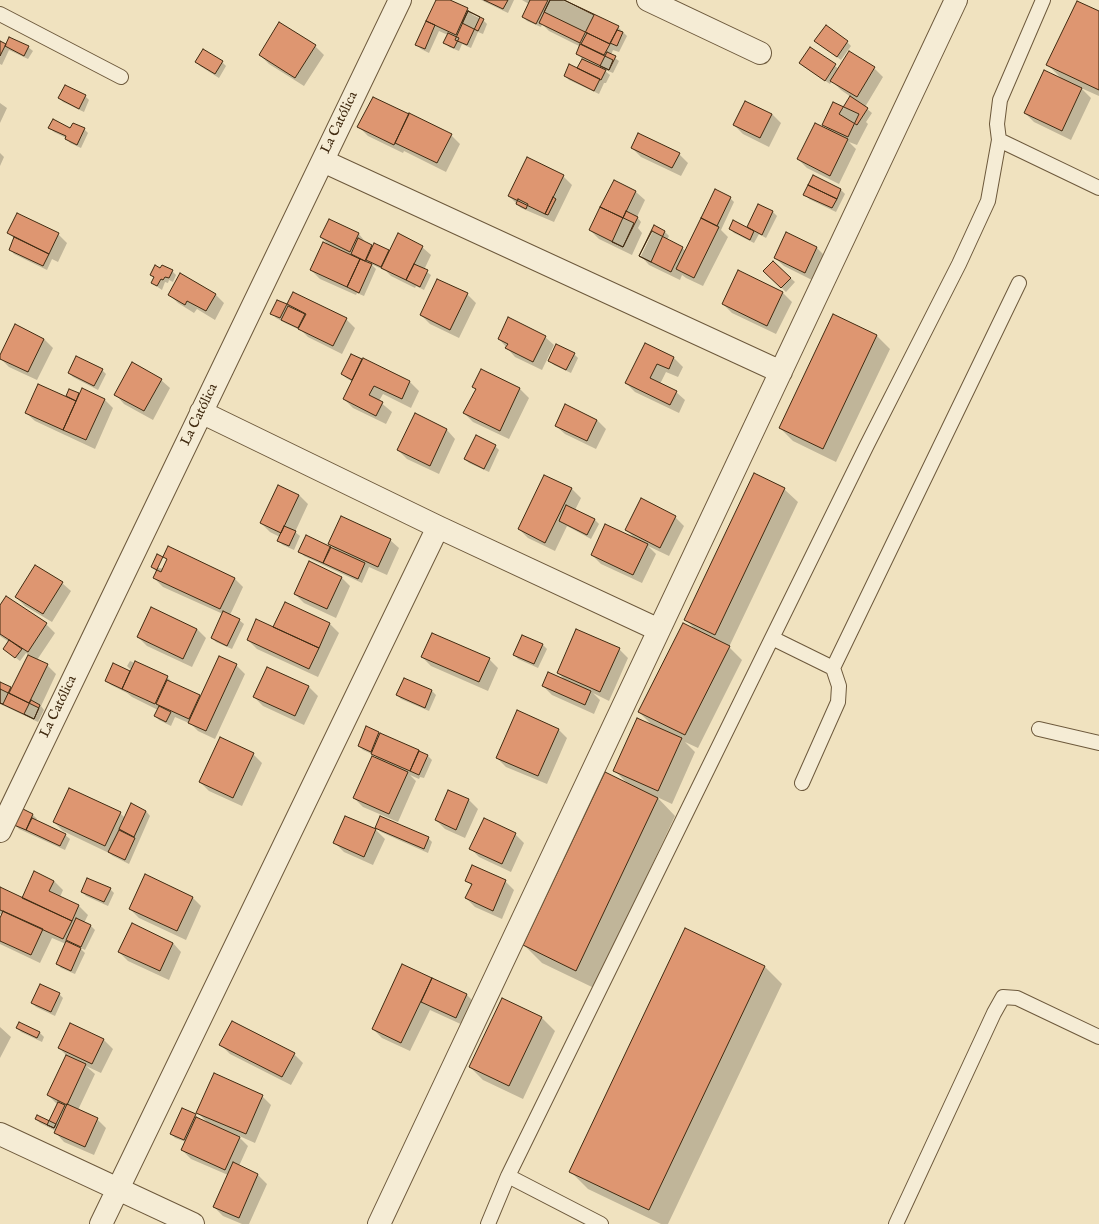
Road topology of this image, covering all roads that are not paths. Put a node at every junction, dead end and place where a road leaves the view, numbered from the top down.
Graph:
1 (400, 0) edge
2 (648, 0) edge
3 (956, 0) edge
4 (1043, 0) edge
5 (0, 14) edge
6 (760, 52) dead end
7 (121, 77) dead end
8 (999, 140) junction
9 (322, 161) junction
10 (1099, 188) edge
11 (1019, 283) dead end
12 (781, 372) junction
13 (202, 412) junction
14 (438, 527) junction
15 (659, 630) junction
16 (772, 638) junction
17 (833, 668) junction
18 (1039, 729) dead end
19 (1099, 743) edge
20 (802, 783) dead end
21 (0, 831) edge
22 (1099, 1037) edge
23 (0, 1134) edge
24 (508, 1176) junction
25 (118, 1189) junction
26 (101, 1224) edge
27 (193, 1224) edge
28 (379, 1224) edge
29 (488, 1224) edge
30 (601, 1224) edge
31 (896, 1224) edge

1 - 9 street, La Católica
2 - 6 street
3 - 12 street
4 - 8 lane
5 - 7 lane
8 - 10 lane
8 - 16 lane
9 - 12 street
9 - 13 street, La Católica
11 - 17 lane
12 - 15 street
13 - 14 street
13 - 21 street, La Católica
14 - 15 street
14 - 25 street
15 - 28 street
16 - 17 lane
16 - 24 lane
17 - 20 lane
18 - 19 lane
22 - 31 lane
23 - 25 street
24 - 29 lane
24 - 30 lane
25 - 26 street
25 - 27 street

